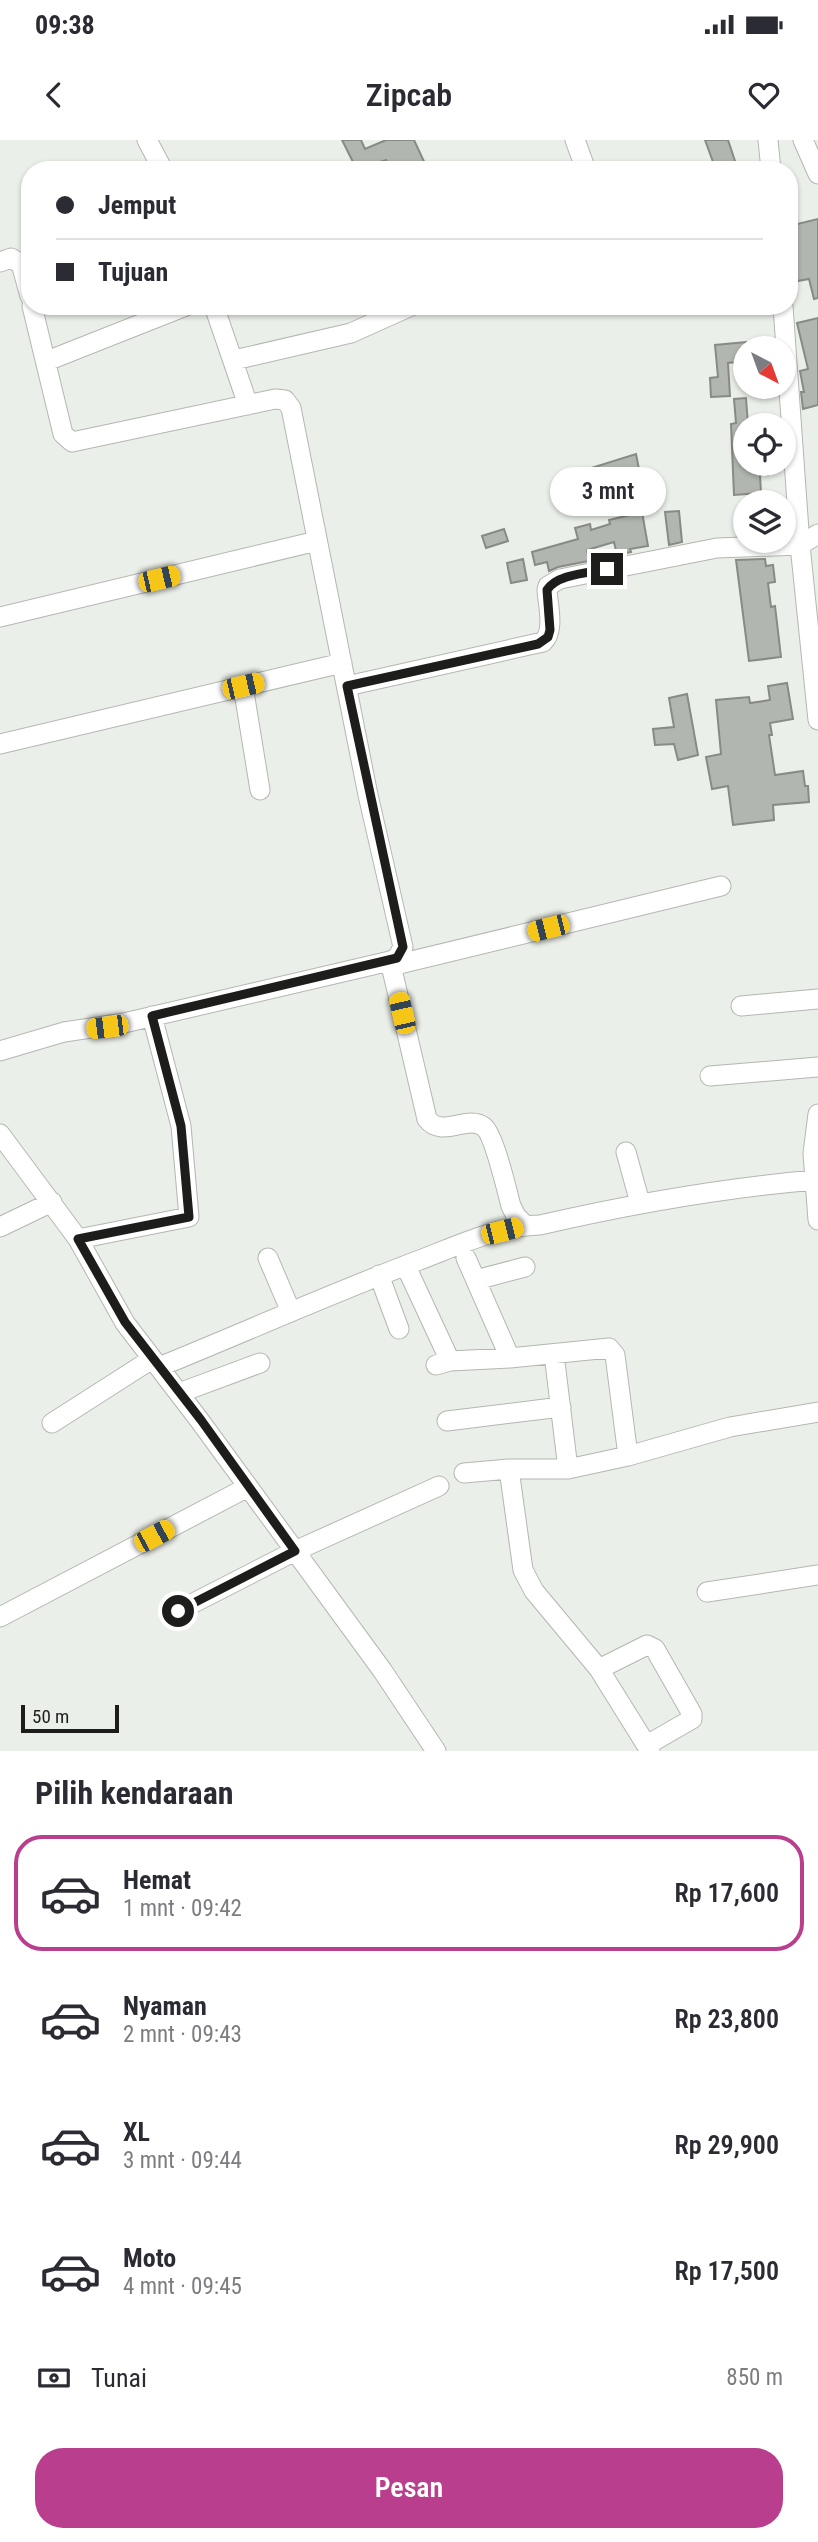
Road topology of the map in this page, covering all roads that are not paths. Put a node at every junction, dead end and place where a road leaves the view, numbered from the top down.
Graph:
1 (147, 140) edge
2 (575, 140) edge
3 (768, 140) edge
4 (803, 140) edge
5 (158, 161) edge
6 (583, 161) edge
7 (770, 161) edge
8 (818, 174) edge
9 (0, 262) edge
10 (21, 263) edge
11 (34, 315) edge
12 (163, 315) edge
13 (217, 315) edge
14 (391, 315) edge
15 (784, 315) edge
16 (233, 360) junction
17 (47, 361) junction
18 (248, 405) junction
19 (818, 534) edge
20 (317, 541) junction
21 (800, 545) junction
22 (0, 617) edge
23 (342, 663) junction
24 (243, 686) junction
25 (347, 686) junction
26 (818, 720) edge
27 (0, 744) edge
28 (260, 790) dead end
29 (721, 886) dead end
30 (390, 963) junction
31 (818, 999) edge
32 (741, 1006) dead end
33 (152, 1016) junction
34 (0, 1051) edge
35 (818, 1067) edge
36 (710, 1076) dead end
37 (818, 1114) edge
38 (0, 1134) edge
39 (626, 1152) dead end
40 (815, 1169) edge
41 (52, 1202) junction
42 (640, 1203) junction
43 (818, 1220) edge
44 (525, 1225) junction
45 (0, 1227) edge
46 (78, 1239) junction
47 (268, 1258) dead end
48 (466, 1258) dead end
49 (525, 1267) dead end
50 (379, 1275) junction
51 (410, 1275) dead end
52 (476, 1280) junction
53 (291, 1311) junction
54 (399, 1329) dead end
55 (554, 1354) junction
56 (510, 1358) junction
57 (155, 1363) junction
58 (260, 1363) dead end
59 (179, 1393) junction
60 (561, 1407) junction
61 (818, 1412) edge
62 (447, 1421) dead end
63 (52, 1423) dead end
64 (628, 1456) junction
65 (509, 1469) junction
66 (568, 1469) junction
67 (464, 1473) dead end
68 (439, 1486) dead end
69 (248, 1487) junction
70 (295, 1551) junction
71 (818, 1575) edge
72 (707, 1592) dead end
73 (178, 1611) dead end
74 (0, 1617) edge
75 (599, 1669) junction
76 (649, 1748) edge
77 (436, 1751) edge

1 - 5 street
2 - 6 street
3 - 7 street
4 - 8 street
9 - 10 street
11 - 17 street
12 - 17 street
13 - 16 street
14 - 16 street
15 - 21 street
16 - 18 street
17 - 18 street
18 - 20 street
19 - 21 street
20 - 22 street
20 - 23 street
21 - 25 street
21 - 26 street
23 - 24 street
23 - 25 street
24 - 27 street
24 - 28 street
25 - 30 street
29 - 30 street
30 - 33 street
30 - 44 street
31 - 32 street
33 - 34 street
33 - 46 street
35 - 36 street
37 - 40 street
38 - 41 street
39 - 42 street
40 - 42 street
40 - 43 street
41 - 45 street
41 - 46 street
42 - 44 street
44 - 50 street
46 - 57 street
47 - 53 street
48 - 52 street
49 - 52 street
50 - 53 street
50 - 54 street
51 - 56 street
52 - 56 street
53 - 57 street
55 - 56 street
55 - 60 street
55 - 64 street
57 - 59 street
57 - 63 street
58 - 59 street
59 - 69 street
60 - 62 street
60 - 66 street
61 - 64 street
64 - 66 street
65 - 66 street
65 - 67 street
65 - 75 street
68 - 70 street
69 - 70 street
69 - 74 street
70 - 73 street
70 - 77 street
71 - 72 street
75 - 76 street
75 - 76 street

